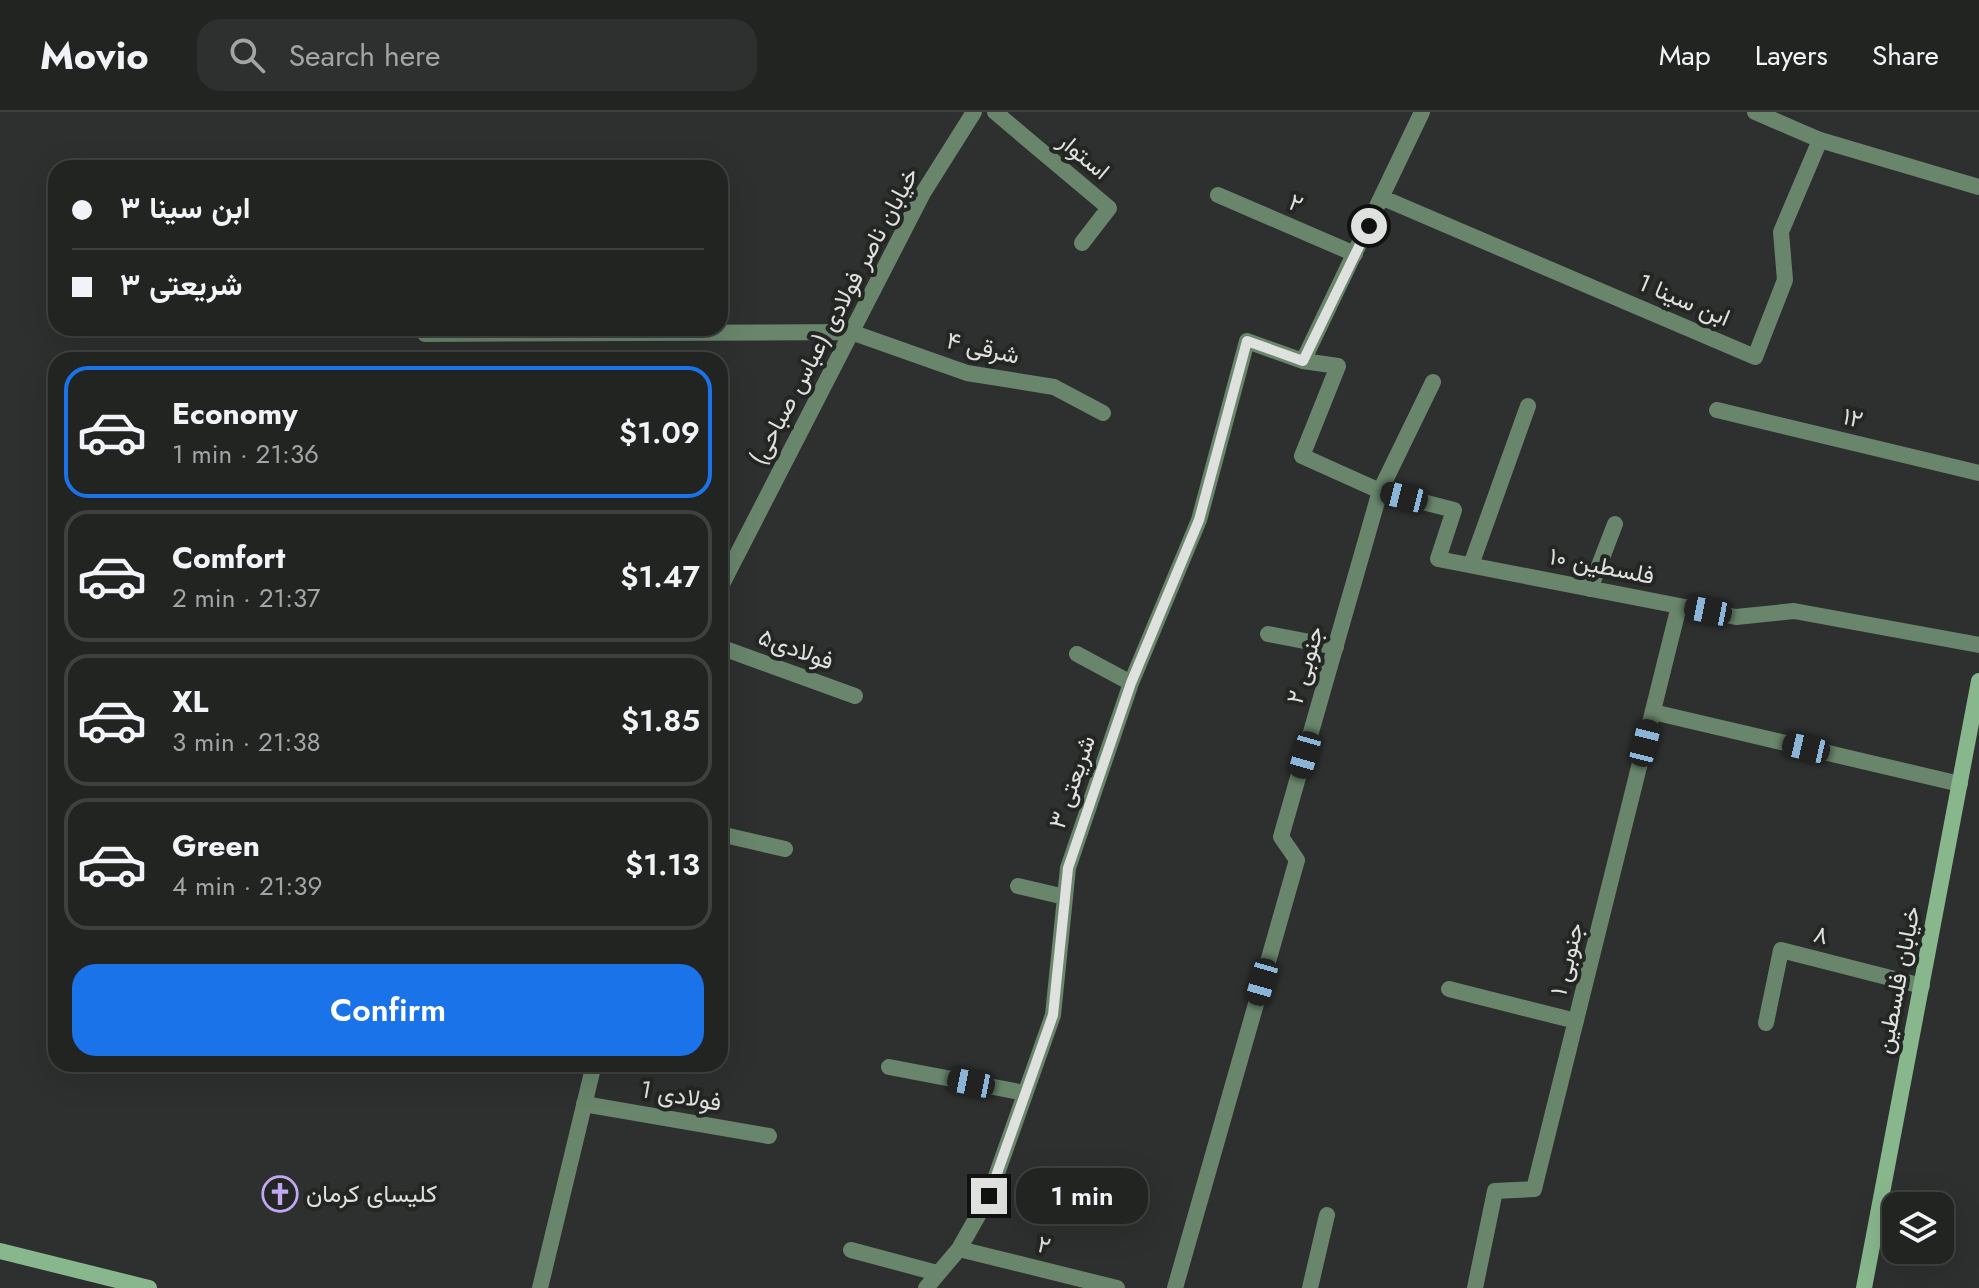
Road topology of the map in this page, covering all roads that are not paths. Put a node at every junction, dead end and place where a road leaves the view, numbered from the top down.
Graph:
1 (974, 112) edge
2 (995, 112) edge
3 (1422, 112) edge
4 (1755, 112) edge
5 (1820, 140) junction
6 (1979, 187) edge
7 (1218, 195) dead end
8 (1383, 198) junction
9 (1082, 243) dead end
10 (1355, 254) junction
11 (851, 332) junction
12 (728, 333) edge
13 (1303, 361) junction
14 (1433, 382) dead end
15 (1528, 406) dead end
16 (1717, 410) dead end
17 (1103, 413) dead end
18 (1979, 473) edge
19 (1380, 491) junction
20 (1615, 524) dead end
21 (1471, 565) junction
22 (728, 572) edge
23 (1590, 589) junction
24 (1679, 606) junction
25 (1268, 634) dead end
26 (1979, 645) edge
27 (1336, 647) junction
28 (728, 650) edge
29 (1077, 654) dead end
30 (1979, 681) edge
31 (1131, 683) junction
32 (855, 696) dead end
33 (1653, 712) junction
34 (1960, 784) junction
35 (728, 836) edge
36 (785, 849) dead end
37 (1018, 886) dead end
38 (1065, 897) junction
39 (1922, 986) junction
40 (1449, 989) dead end
41 (1576, 1021) junction
42 (1766, 1023) dead end
43 (889, 1067) dead end
44 (592, 1072) edge
45 (1025, 1093) junction
46 (584, 1104) junction
47 (769, 1136) dead end
48 (1327, 1215) dead end
49 (959, 1249) junction
50 (851, 1250) dead end
51 (0, 1251) edge
52 (937, 1273) junction
53 (149, 1288) edge
54 (540, 1288) edge
55 (926, 1288) edge
56 (1117, 1288) edge
57 (1175, 1288) edge
58 (1310, 1288) edge
59 (1475, 1288) edge
60 (1864, 1288) edge

1 - 11 street, خیابان ناصر فولادی (عباس صباحی)
2 - 9 street, استوار
3 - 8 street
4 - 5 street
5 - 6 street
5 - 8 street, ابن سینا 1
7 - 10 street, ۲
8 - 10 street
10 - 13 street
11 - 12 street, ۴ شرقی
11 - 17 street, ۴ شرقی
11 - 22 street, خیابان ناصر فولادی (عباس صباحی)
13 - 19 street
13 - 31 street, شریعتی ۳
14 - 19 street
15 - 21 street
16 - 18 street, ۱۲
19 - 21 street, فلسطین ۱۰
19 - 27 street, ۲ جنوبی
20 - 23 street
21 - 23 street, فلسطین ۱۰
23 - 24 street, فلسطین ۱۰
24 - 26 street, فلسطین ۱۰
24 - 33 street, ۱ جنوبی
25 - 27 street
27 - 57 street, ۲ جنوبی
28 - 32 street, فولادی۵
29 - 31 street
30 - 34 main road, خیابان فلسطین
31 - 38 street, شریعتی ۳
33 - 34 street
33 - 41 street, ۱ جنوبی
34 - 39 main road, خیابان فلسطین
35 - 36 street
37 - 38 street
38 - 45 street, شریعتی ۳
39 - 42 street, ۸
39 - 60 main road, خیابان فلسطین
40 - 41 street
41 - 59 street, ۱ جنوبی
43 - 45 street
44 - 46 street
45 - 49 street, شریعتی ۳
46 - 47 street, فولادی 1
46 - 54 street
48 - 58 street
49 - 52 street, شریعتی ۳
49 - 56 street, ۲
50 - 52 street
51 - 53 main road
52 - 55 street, شریعتی ۳

